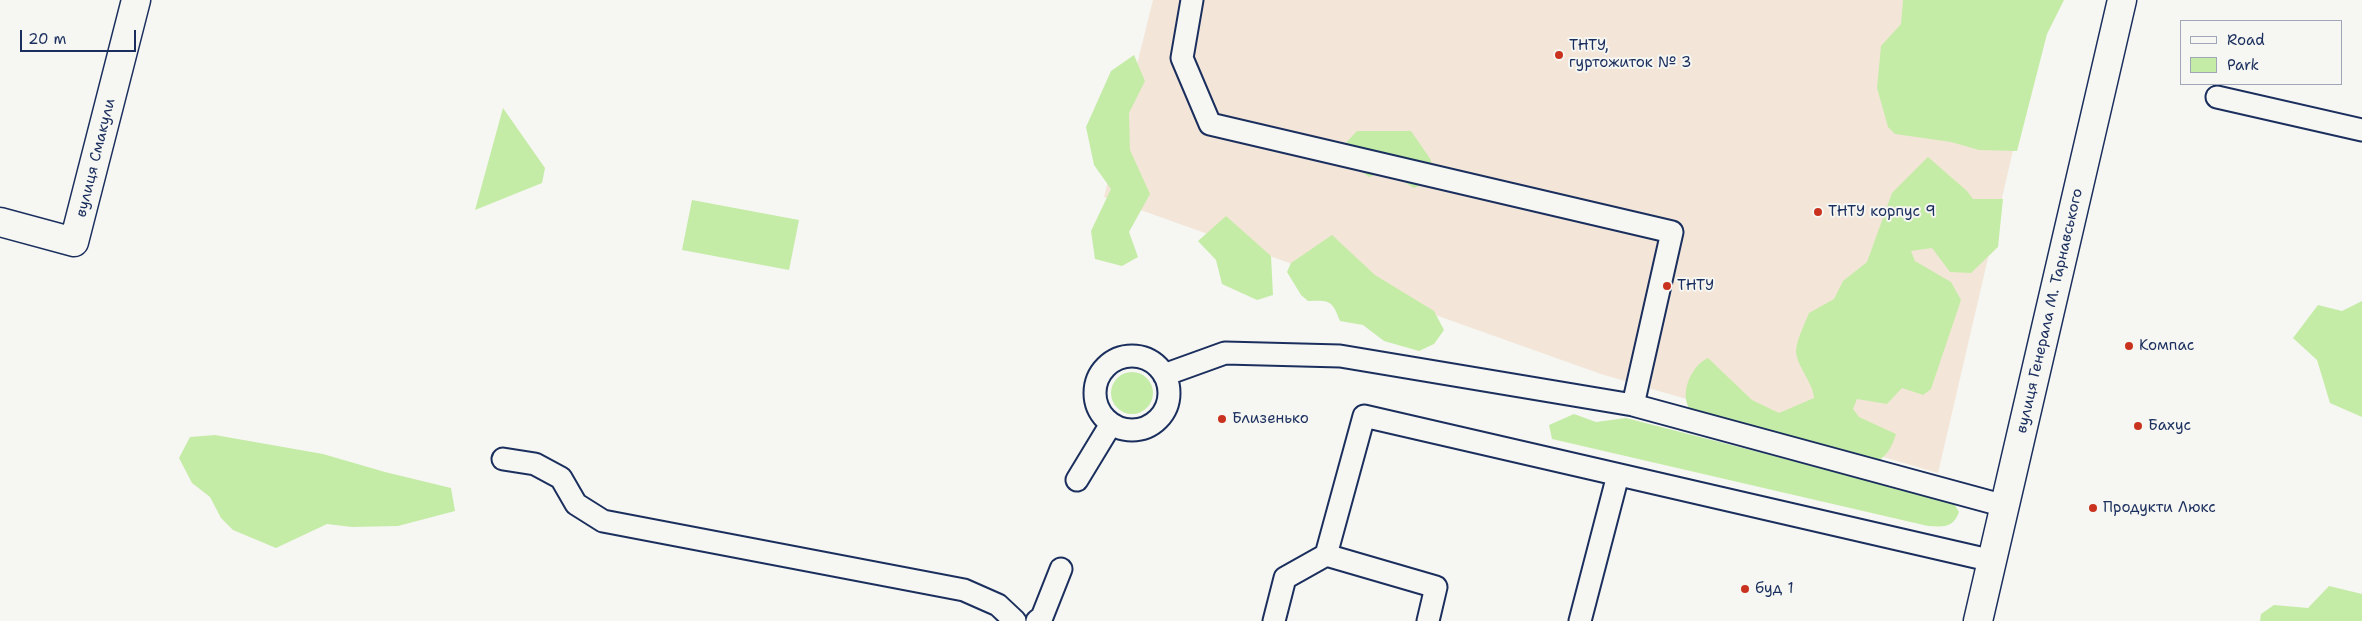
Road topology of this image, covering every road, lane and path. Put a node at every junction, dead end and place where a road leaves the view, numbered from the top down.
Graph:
1 (136, 0) edge
2 (1192, 0) edge
3 (2122, 0) edge
4 (2217, 97) dead end
5 (2362, 130) edge
6 (0, 222) edge
7 (1164, 375) junction
8 (1633, 405) junction
9 (1111, 424) junction
10 (503, 459) dead end
11 (1618, 475) junction
12 (1077, 480) dead end
13 (2005, 506) junction
14 (1326, 555) junction
15 (1993, 561) junction
16 (1061, 569) dead end
17 (1015, 621) edge
18 (1037, 621) edge
19 (1274, 621) edge
20 (1428, 621) edge
21 (1580, 621) edge
22 (1978, 621) edge

1 - 6 main road, вулиця Смакули
2 - 8 lane
3 - 13 main road, вулиця Генерала М. Тарнавського
4 - 5 lane
7 - 8 lane
7 - 9 lane
7 - 9 lane
8 - 13 lane
9 - 12 lane
10 - 17 lane
11 - 14 lane
11 - 15 lane
11 - 21 lane
13 - 15 main road, вулиця Генерала М. Тарнавського
14 - 19 lane
14 - 20 lane
15 - 22 main road, вулиця Генерала М. Тарнавського
16 - 18 lane

